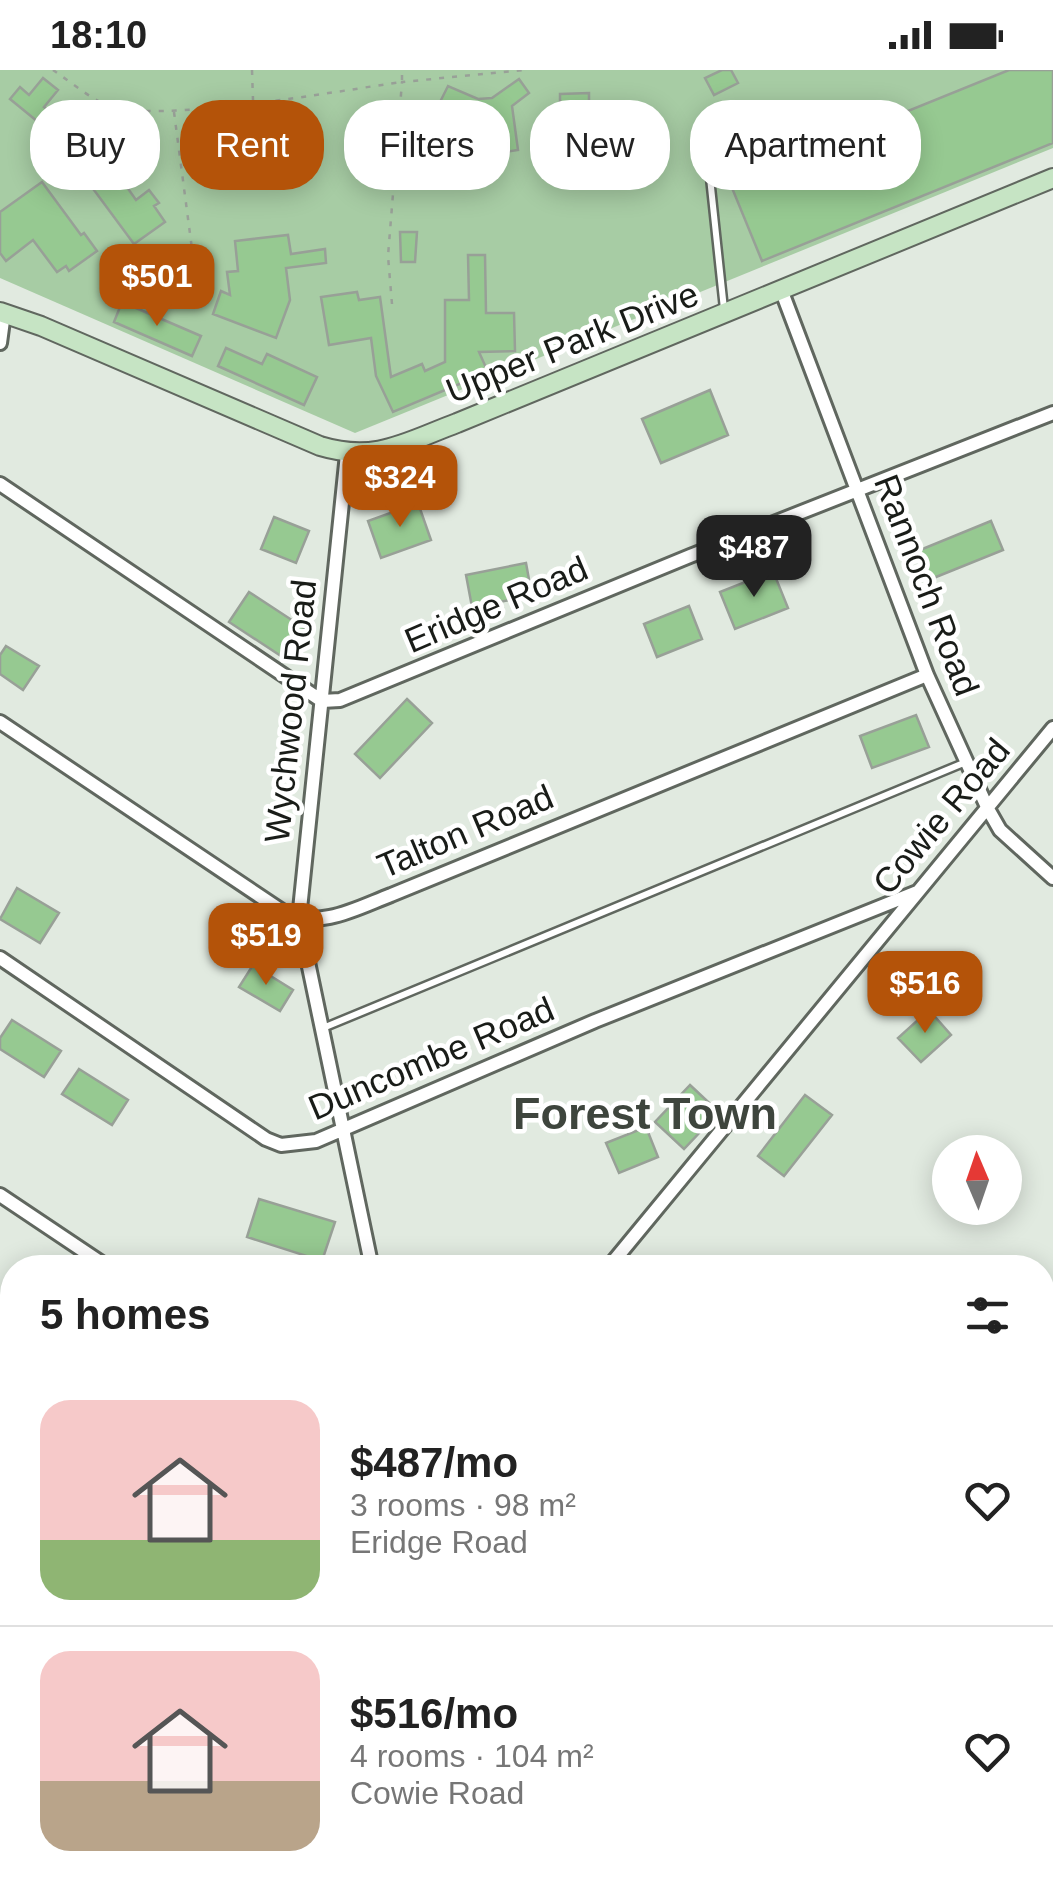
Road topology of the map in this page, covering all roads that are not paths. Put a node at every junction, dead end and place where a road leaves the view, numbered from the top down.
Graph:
1 (1053, 178) edge
2 (711, 190) edge
3 (782, 292) junction
4 (2, 312) edge
5 (725, 316) junction
6 (0, 343) edge
7 (1053, 413) edge
8 (347, 454) junction
9 (0, 484) edge
10 (858, 490) junction
11 (927, 675) junction
12 (322, 700) junction
13 (0, 722) edge
14 (1053, 728) edge
15 (966, 762) junction
16 (988, 809) junction
17 (1053, 878) edge
18 (917, 892) junction
19 (298, 919) junction
20 (0, 958) edge
21 (322, 1028) junction
22 (342, 1130) junction
23 (0, 1195) edge
24 (90, 1255) edge
25 (369, 1255) edge
26 (619, 1255) edge

1 - 3 main road, Upper Park Drive
2 - 5 lane
3 - 5 main road, Upper Park Drive
3 - 10 street, Rannoch Road
4 - 6 street
4 - 8 main road, Upper Park Drive
5 - 8 main road, Upper Park Drive
7 - 10 street, Eridge Road
8 - 12 street, Wychwood Road
9 - 12 street
10 - 11 street, Rannoch Road
10 - 12 street, Eridge Road
11 - 15 street, Rannoch Road
11 - 19 street, Talton Road
12 - 19 street, Wychwood Road
13 - 19 street
14 - 16 street, Cowie Road
15 - 16 street, Rannoch Road
15 - 21 lane
16 - 17 street, Rannoch Road
16 - 18 street, Cowie Road
18 - 22 street, Duncombe Road
18 - 26 street, Cowie Road
19 - 21 street, Wychwood Road
20 - 22 street, Duncombe Road
21 - 22 street, Wychwood Road
22 - 25 street, Wychwood Road
23 - 24 street

